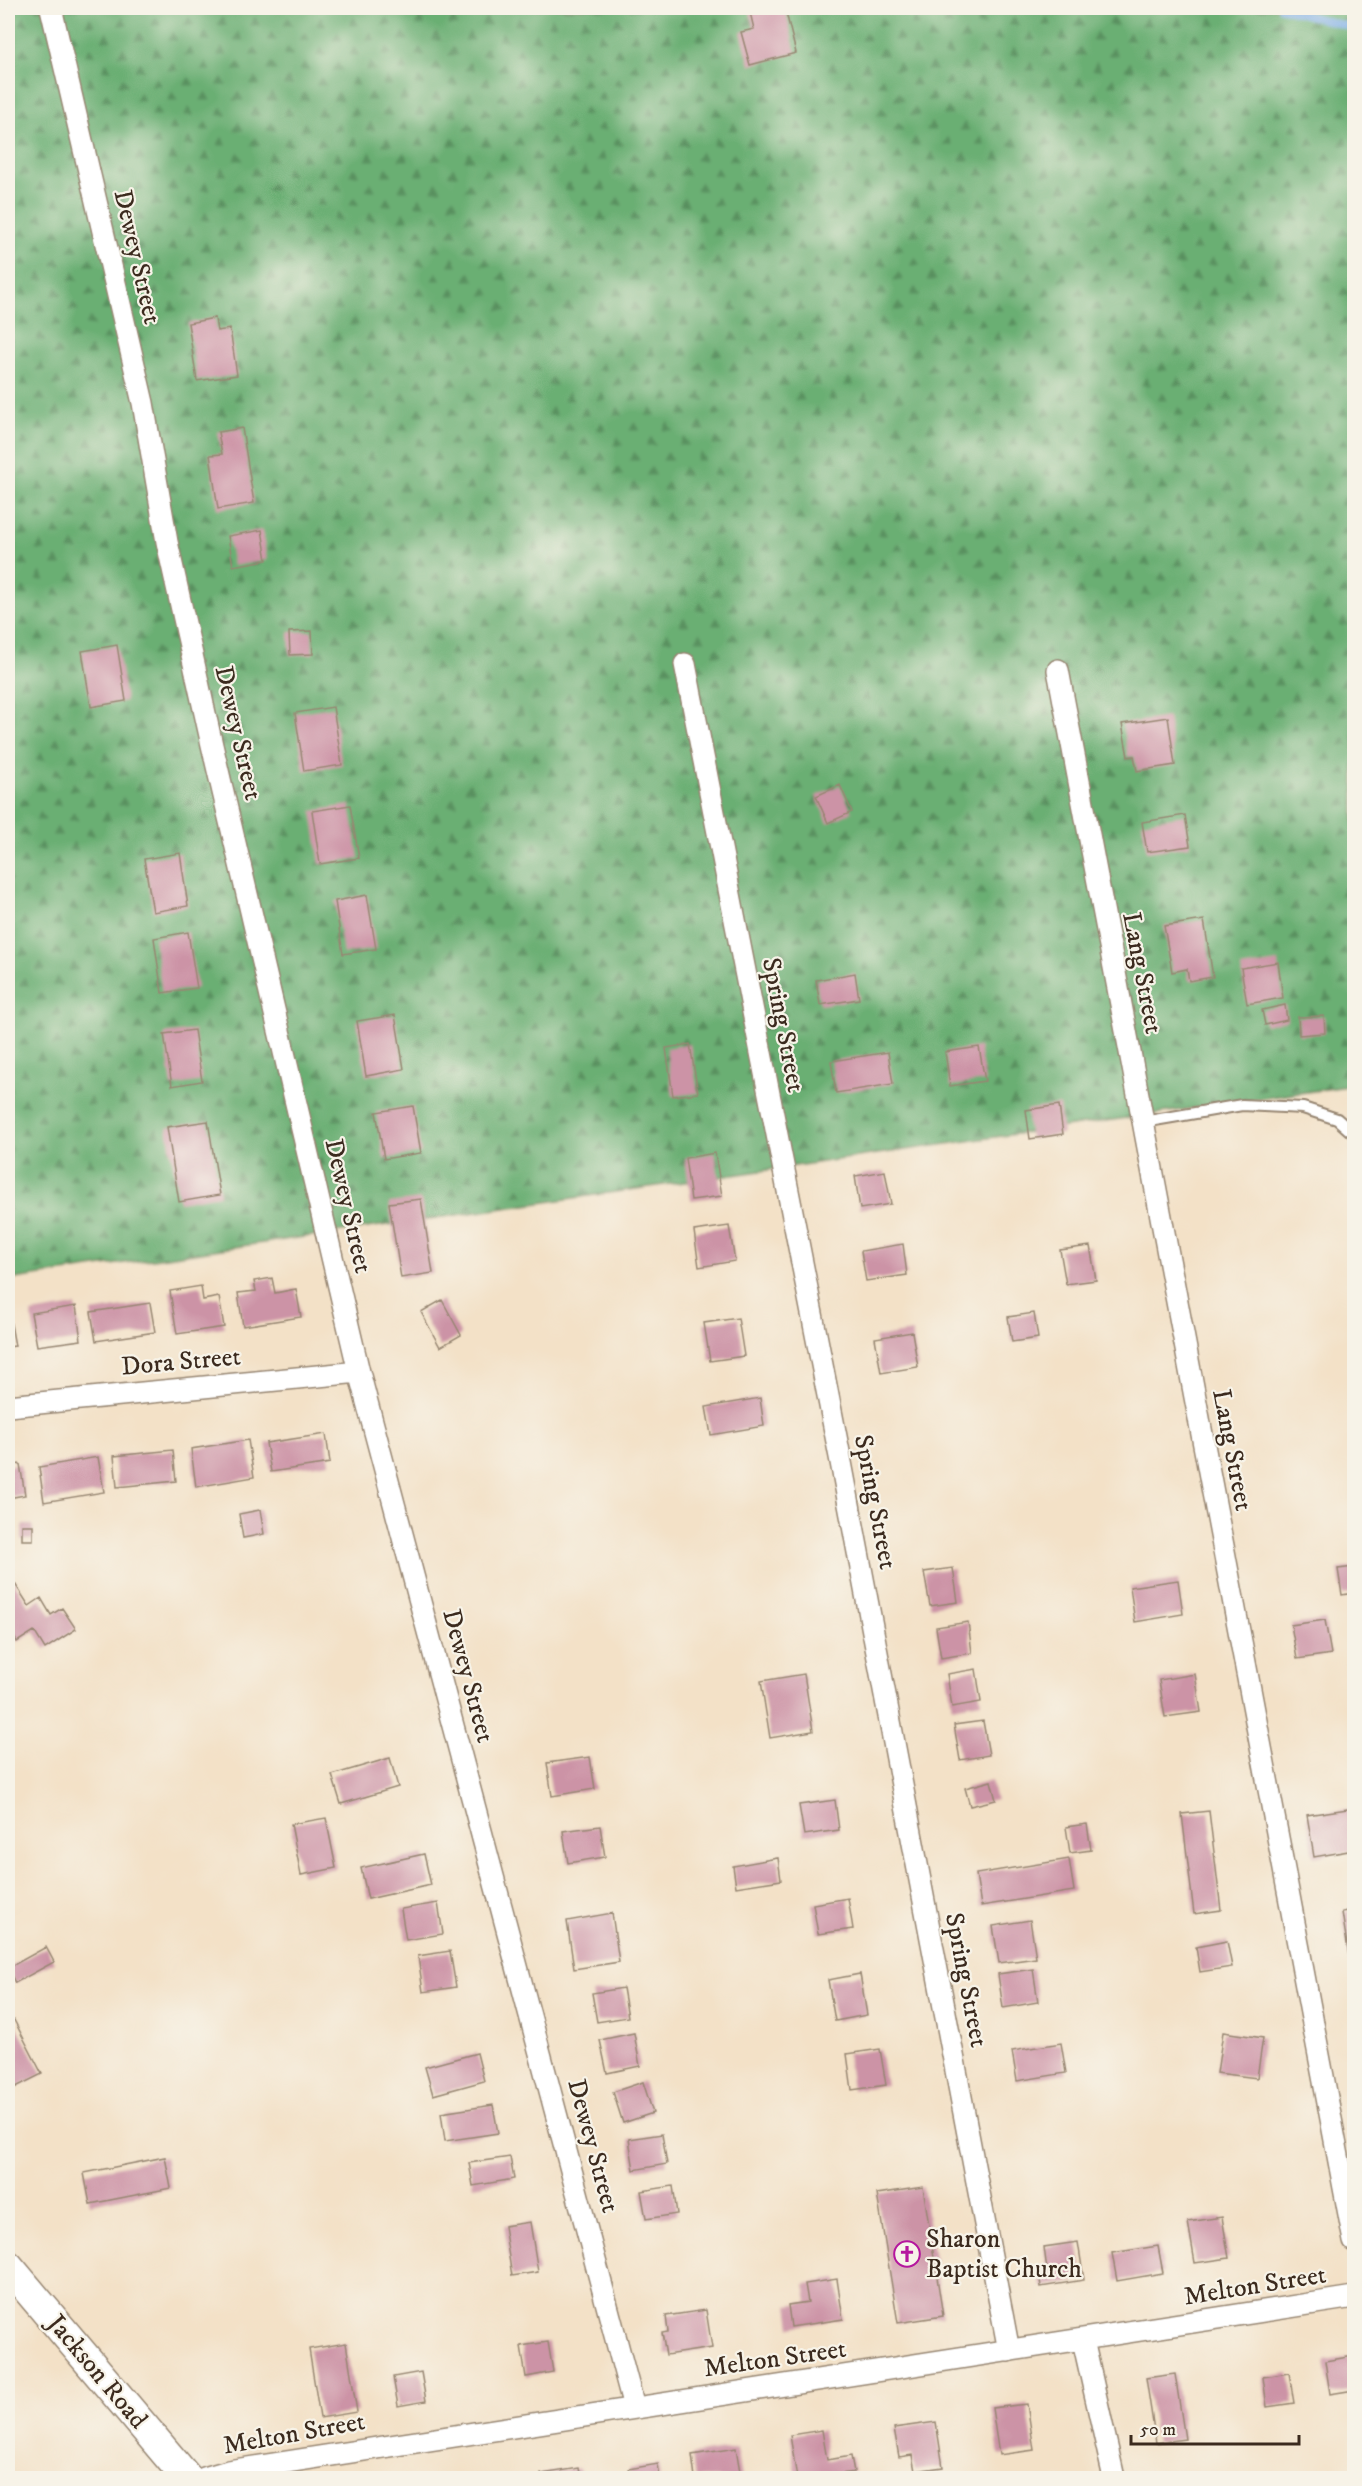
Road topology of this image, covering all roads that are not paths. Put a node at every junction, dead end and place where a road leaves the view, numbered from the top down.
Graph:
1 (51, 8) edge
2 (685, 664) dead end
3 (1058, 670) dead end
4 (1143, 1122) junction
5 (1354, 1134) edge
6 (359, 1372) junction
7 (8, 1406) edge
8 (1354, 2241) edge
9 (8, 2266) edge
10 (1354, 2297) edge
11 (1083, 2340) junction
12 (1009, 2351) junction
13 (634, 2407) junction
14 (187, 2478) edge
15 (204, 2478) edge
16 (1114, 2478) edge

1 - 6 street, Dewey Street
2 - 12 street, Spring Street
3 - 4 street, Lang Street
4 - 5 lane
4 - 8 street, Lang Street
6 - 7 street, Dora Street
6 - 13 street, Dewey Street
9 - 14 main road, Jackson Road
10 - 11 street, Melton Street
11 - 12 street, Melton Street
11 - 16 street
12 - 13 street, Melton Street
13 - 15 street, Melton Street

